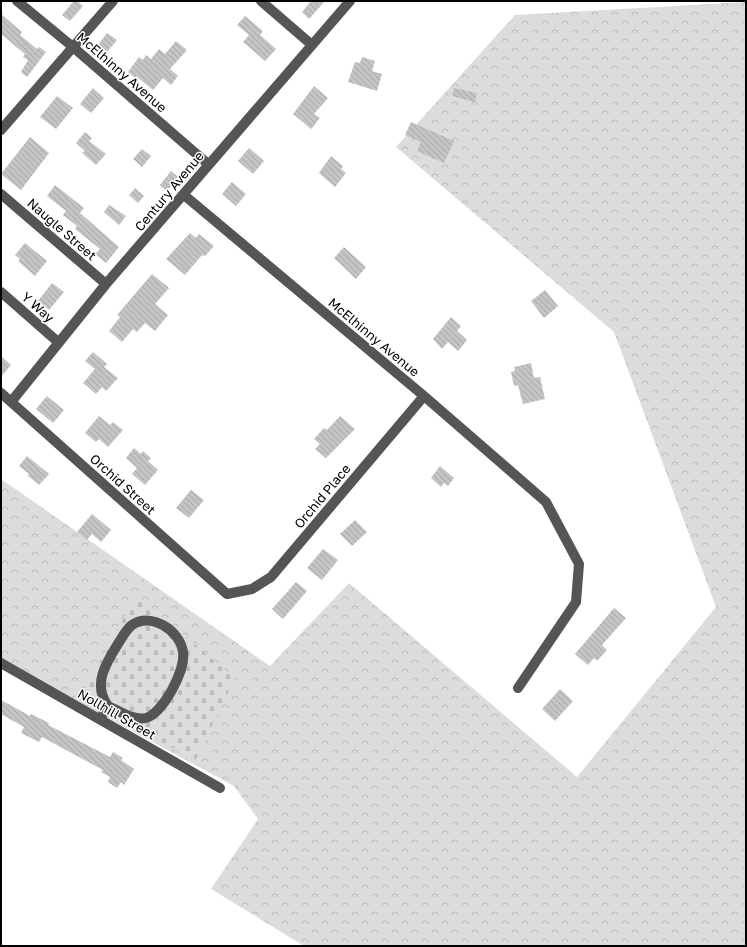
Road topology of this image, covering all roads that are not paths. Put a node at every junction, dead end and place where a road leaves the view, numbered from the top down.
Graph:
1 (17, 1) edge
2 (113, 1) edge
3 (261, 1) edge
4 (350, 1) edge
5 (312, 45) junction
6 (73, 47) junction
7 (1, 130) edge
8 (208, 164) junction
9 (1, 194) edge
10 (184, 195) junction
11 (106, 284) junction
12 (1, 292) edge
13 (58, 342) junction
14 (1, 393) edge
15 (424, 396) junction
16 (11, 402) junction
17 (227, 594) joint
18 (1, 663) edge
19 (518, 688) dead end
20 (108, 706) junction
21 (100, 719) junction
22 (220, 788) dead end

1 - 6 street, McElhinny Avenue
2 - 6 street
3 - 5 street
4 - 5 street, Century Avenue
5 - 8 street, Century Avenue
6 - 7 street
6 - 8 street, McElhinny Avenue
8 - 10 street, Century Avenue
9 - 11 street, Naugle Street
10 - 11 street, Century Avenue
10 - 15 street, McElhinny Avenue
11 - 13 street, Century Avenue
12 - 13 street, Y Way
13 - 16 street, Century Avenue
14 - 16 street, Orchid Street
15 - 17 street, Orchid Place
15 - 19 street, McElhinny Avenue
16 - 17 street, Orchid Street
18 - 21 street, Nollhill Street
20 - 20 street
20 - 21 street
21 - 22 street, Nollhill Street

